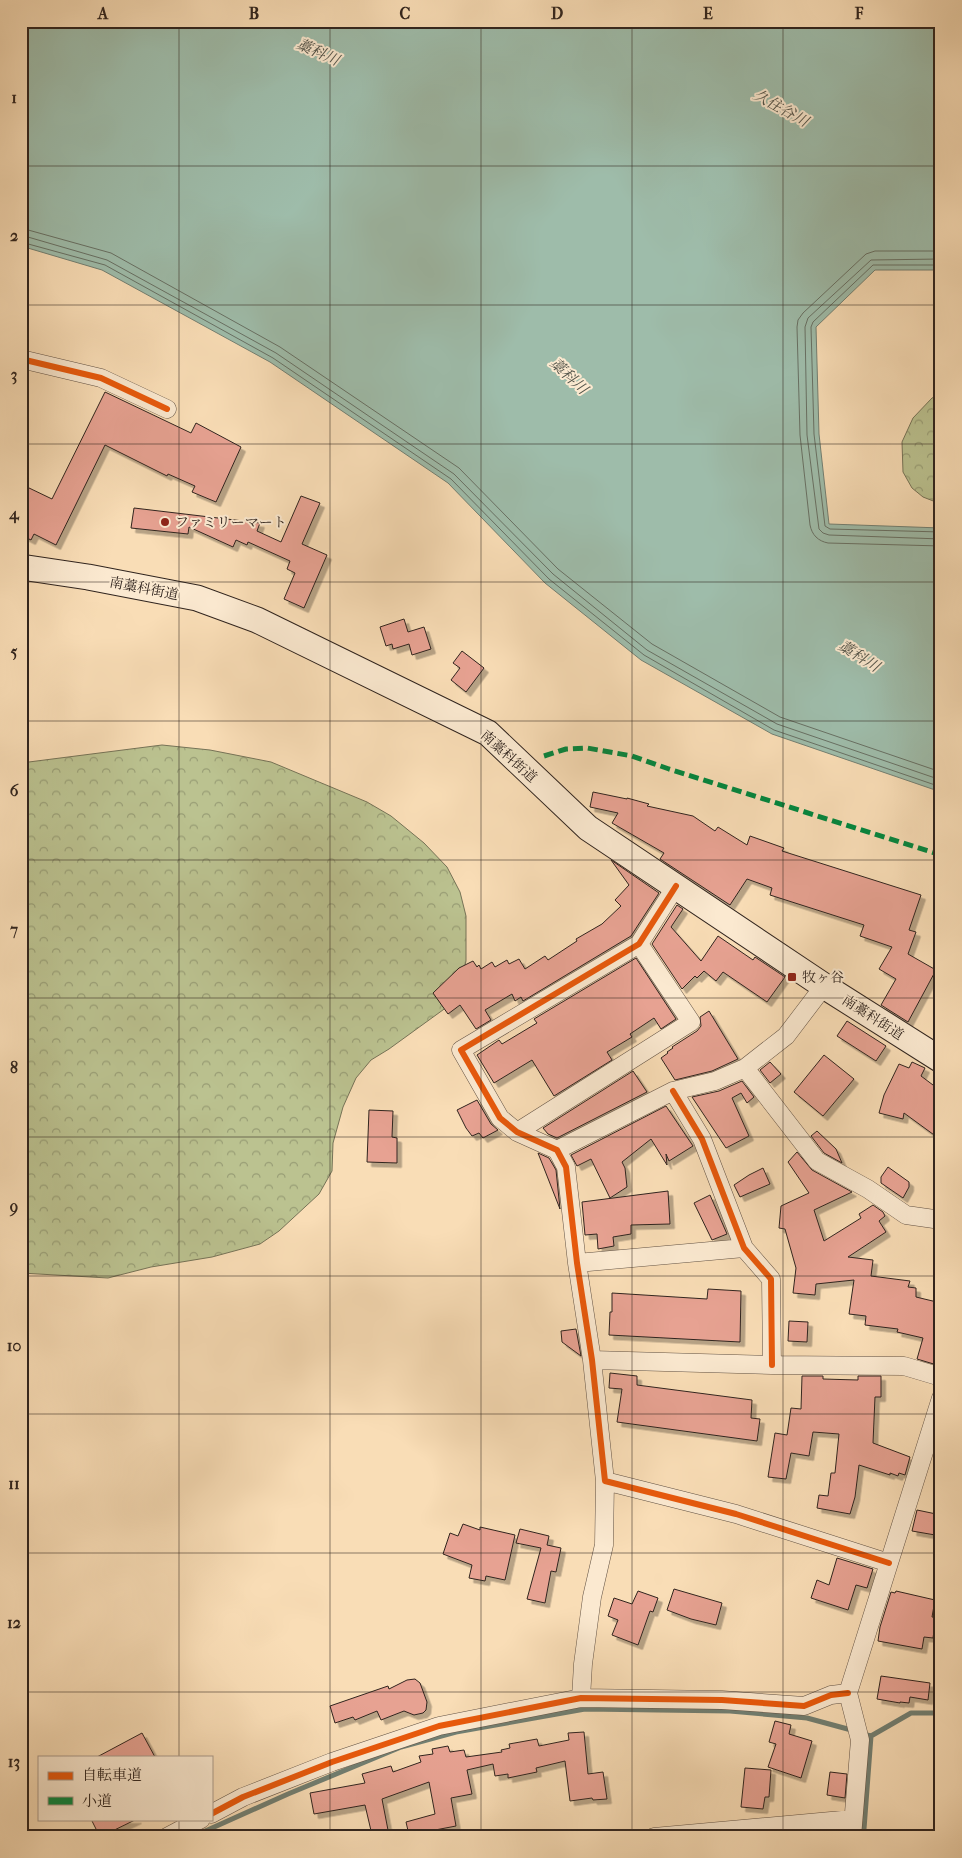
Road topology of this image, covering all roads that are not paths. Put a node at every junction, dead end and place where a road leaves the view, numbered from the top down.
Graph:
1 (21, 359) edge
2 (167, 409) dead end
3 (21, 567) edge
4 (676, 886) junction
5 (639, 944) junction
6 (824, 986) junction
7 (941, 1060) edge
8 (745, 1068) junction
9 (673, 1091) junction
10 (517, 1132) junction
11 (556, 1150) junction
12 (941, 1220) edge
13 (744, 1248) junction
14 (577, 1263) junction
15 (592, 1360) junction
16 (772, 1365) junction
17 (941, 1377) edge
18 (941, 1398) edge
19 (606, 1481) junction
20 (889, 1563) junction
21 (848, 1693) junction
22 (581, 1698) junction
23 (212, 1814) edge
24 (199, 1820) edge
25 (852, 1828) edge
26 (168, 1837) edge
27 (654, 1837) edge

1 - 2 street
3 - 4 main road, 南藁科街道
4 - 5 street
4 - 6 main road, 南藁科街道
5 - 10 street
5 - 10 street
6 - 7 main road, 南藁科街道
6 - 8 street
8 - 9 street
8 - 12 street
9 - 11 street
9 - 13 street
10 - 11 street
11 - 14 street
13 - 14 street
13 - 16 street
14 - 15 street
15 - 16 street
15 - 19 street
16 - 17 street
18 - 20 street
19 - 20 street
19 - 22 street
20 - 21 street
21 - 22 street
21 - 25 street
22 - 23 street
24 - 26 street
25 - 27 street

